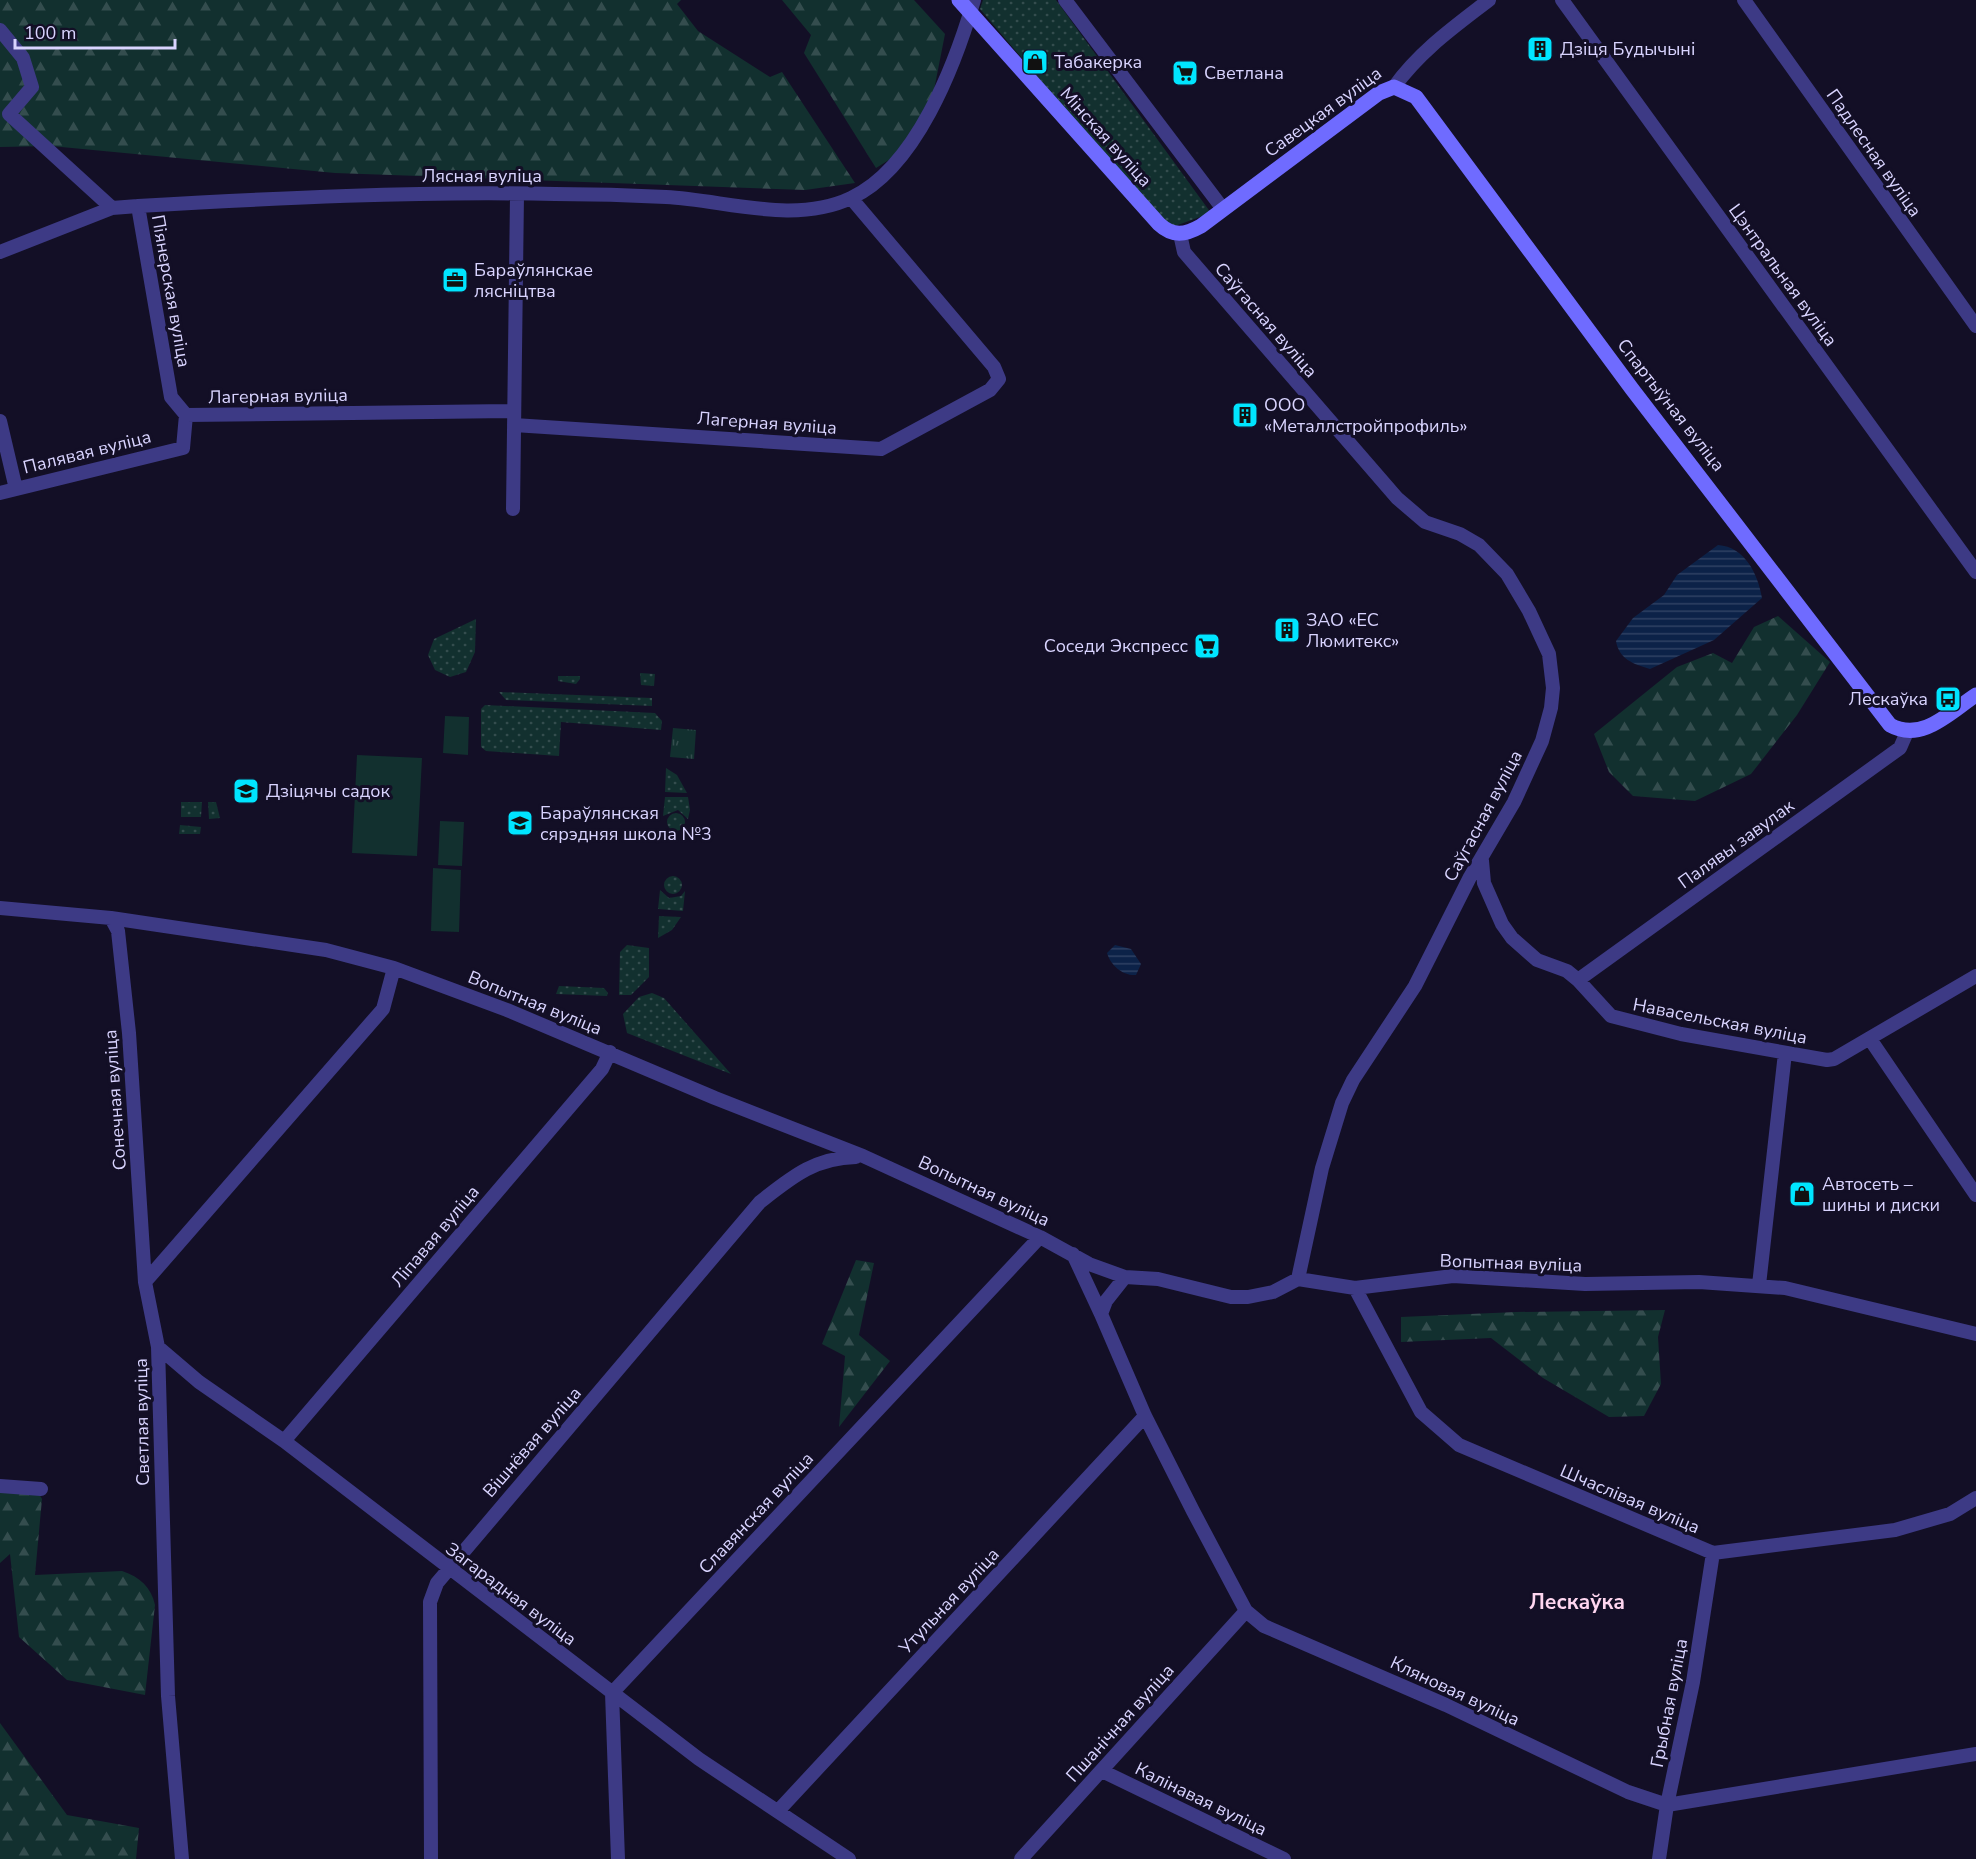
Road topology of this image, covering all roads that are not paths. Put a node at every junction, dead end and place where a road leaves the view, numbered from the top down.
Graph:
1 (959, 0) edge
2 (1065, 0) edge
3 (1489, 0) edge
4 (1562, 0) edge
5 (1744, 0) edge
6 (973, 6) edge
7 (0, 30) edge
8 (1394, 87) junction
9 (517, 195) junction
10 (851, 198) junction
11 (138, 206) junction
12 (112, 208) junction
13 (1223, 210) junction
14 (1173, 233) junction
15 (0, 252) edge
16 (1976, 326) edge
17 (186, 415) junction
18 (514, 418) junction
19 (0, 421) edge
20 (16, 489) junction
21 (0, 493) edge
22 (513, 509) dead end
23 (1976, 572) edge
24 (1976, 695) edge
25 (1907, 732) junction
26 (1482, 861) junction
27 (0, 908) edge
28 (111, 918) junction
29 (394, 968) junction
30 (1976, 976) edge
31 (1578, 980) junction
32 (1870, 1039) junction
33 (610, 1052) junction
34 (1785, 1053) junction
35 (863, 1156) junction
36 (1976, 1195) edge
37 (1041, 1237) junction
38 (1073, 1254) junction
39 (1125, 1277) junction
40 (1298, 1279) junction
41 (145, 1282) junction
42 (1759, 1285) junction
43 (1355, 1288) junction
44 (1101, 1314) junction
45 (1976, 1334) edge
46 (158, 1347) junction
47 (1145, 1416) junction
48 (284, 1442) junction
49 (0, 1486) edge
50 (41, 1489) dead end
51 (1976, 1498) edge
52 (1713, 1553) junction
53 (447, 1568) junction
54 (1246, 1611) junction
55 (612, 1694) junction
56 (1976, 1754) edge
57 (1102, 1771) junction
58 (1667, 1805) junction
59 (778, 1811) junction
60 (182, 1859) edge
61 (431, 1859) edge
62 (618, 1859) edge
63 (849, 1859) edge
64 (1021, 1859) edge
65 (1284, 1859) edge
66 (1659, 1859) edge

1 - 6 main road, Мінская вуліца
2 - 13 street
3 - 8 street, Савецкая вуліца
4 - 23 street, Цэнтральная вуліца
5 - 16 street, Падлесная вуліца
6 - 10 street
6 - 14 main road, Мінская вуліца
7 - 12 street
8 - 13 main road, Савецкая вуліца
8 - 25 main road, Спартыўная вуліца
9 - 10 street, Лясная вуліца
9 - 11 street, Лясная вуліца
9 - 18 street
10 - 18 street, Лагерная вуліца
11 - 12 street, Лясная вуліца
11 - 17 street, Піянерская вуліца
12 - 15 street, Лясная вуліца
13 - 14 main road, Савецкая вуліца
14 - 26 street, Саўгасная вуліца
17 - 18 street, Лагерная вуліца
17 - 20 street, Палявая вуліца
18 - 22 street
19 - 20 street
20 - 21 street, Палявая вуліца
24 - 25 main road
25 - 31 street, Палявы завулак
26 - 31 street, Навасельская вуліца
26 - 40 street, Саўгасная вуліца
27 - 28 street, Вопытная вуліца
28 - 29 street, Вопытная вуліца
28 - 41 street, Сонечная вуліца
29 - 33 street, Вопытная вуліца
29 - 41 street
30 - 32 street, Навасельская вуліца
31 - 34 street, Навасельская вуліца
32 - 34 street, Навасельская вуліца
32 - 36 street
33 - 35 street, Вопытная вуліца
33 - 48 street, Ліпавая вуліца
34 - 42 street
35 - 37 street, Вопытная вуліца
35 - 53 street, Вішнёвая вуліца
37 - 38 street, Вопытная вуліца
37 - 55 street, Славянская вуліца
38 - 39 street, Вопытная вуліца
38 - 44 street, Кляновая вуліца
39 - 40 street, Вопытная вуліца
39 - 44 street
40 - 43 street, Вопытная вуліца
41 - 46 street, Светлая вуліца
42 - 43 street, Вопытная вуліца
42 - 45 street, Вопытная вуліца
43 - 52 street, Шчаслівая вуліца
44 - 47 street, Кляновая вуліца
46 - 48 street, Загарадная вуліца
46 - 60 street, Светлая вуліца
47 - 54 street, Кляновая вуліца
47 - 59 street, Утульная вуліца
48 - 53 street, Загарадная вуліца
49 - 50 street
51 - 52 street, Шчаслівая вуліца
52 - 58 street, Грыбная вуліца
53 - 55 street, Загарадная вуліца
53 - 61 street, Вішнёвая вуліца
54 - 57 street, Пшанічная вуліца
54 - 58 street, Кляновая вуліца
55 - 59 street, Загарадная вуліца
55 - 62 street
56 - 58 street, Кляновая вуліца
57 - 64 street, Пшанічная вуліца
57 - 65 street, Калінавая вуліца
58 - 66 street, Грыбная вуліца
59 - 63 street, Загарадная вуліца

